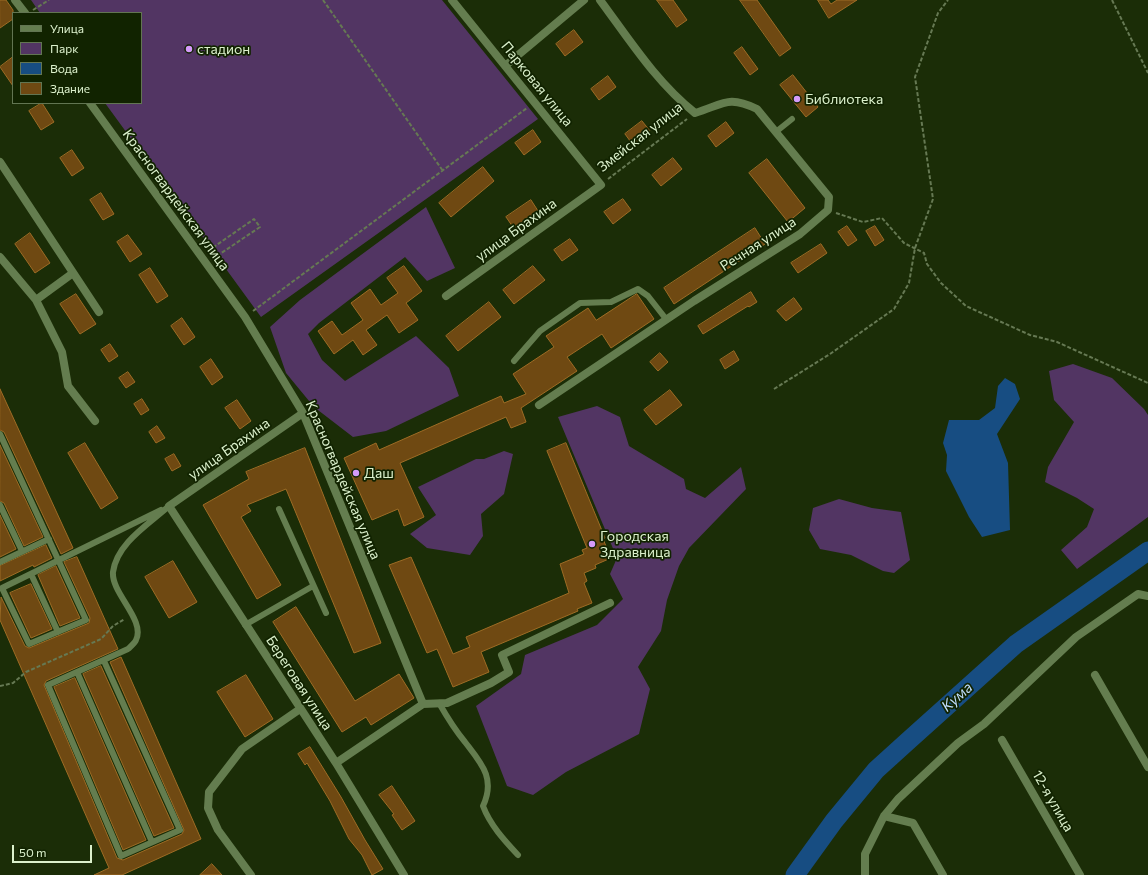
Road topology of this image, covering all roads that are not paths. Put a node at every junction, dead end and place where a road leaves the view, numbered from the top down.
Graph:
1 (15, 0) edge
2 (452, 0) edge
3 (584, 0) edge
4 (600, 0) edge
5 (25, 12) edge
6 (505, 66) junction
7 (91, 104) edge
8 (792, 120) dead end
9 (777, 131) junction
10 (0, 162) edge
11 (601, 185) joint
12 (0, 257) edge
13 (73, 273) junction
14 (446, 296) dead end
15 (36, 300) junction
16 (99, 312) dead end
17 (666, 319) junction
18 (514, 361) dead end
19 (539, 405) dead end
20 (302, 413) junction
21 (95, 421) dead end
22 (0, 434) edge
23 (0, 505) edge
24 (169, 506) junction
25 (279, 509) dead end
26 (49, 539) junction
27 (22, 551) junction
28 (59, 560) junction
29 (0, 562) edge
30 (30, 574) junction
31 (313, 586) junction
32 (1148, 596) edge
33 (610, 603) dead end
34 (326, 613) dead end
35 (245, 624) junction
36 (58, 632) junction
37 (104, 661) junction
38 (77, 672) junction
39 (1095, 675) dead end
40 (439, 703) junction
41 (423, 704) junction
42 (300, 709) junction
43 (1002, 740) dead end
44 (336, 764) junction
45 (1148, 767) edge
46 (884, 816) junction
47 (152, 842) junction
48 (518, 855) dead end
49 (251, 875) edge
50 (404, 875) edge
51 (865, 875) edge
52 (943, 875) edge
53 (1080, 875) edge

1 - 5 street
2 - 6 street, Парковая улица
3 - 6 street
4 - 9 street, Змейская улица
6 - 11 street, Парковая улица
7 - 20 street, Красногвардейская улица
8 - 9 lane
9 - 17 street, Речная улица
10 - 13 street
11 - 14 street, улица Брахина
12 - 15 street
13 - 15 street
13 - 16 street
15 - 21 street
17 - 18 lane
17 - 19 street, Речная улица
20 - 24 street, улица Брахина
20 - 41 street, Красногвардейская улица
22 - 26 lane
23 - 27 lane
24 - 28 lane
24 - 35 street, Береговая улица
24 - 37 lane
25 - 31 lane
26 - 27 lane
26 - 28 lane
27 - 29 lane
28 - 30 lane
28 - 36 lane
30 - 36 lane
30 - 36 lane
31 - 34 lane
31 - 35 lane
32 - 46 street
33 - 40 street
35 - 42 street, Береговая улица
37 - 38 lane
37 - 47 lane
38 - 47 lane
38 - 47 lane
39 - 45 street
40 - 41 street
40 - 48 lane
41 - 44 street
42 - 44 street, Береговая улица
42 - 49 street
43 - 53 street, 12-я улица
44 - 50 street, Береговая улица
46 - 51 street
46 - 52 street

